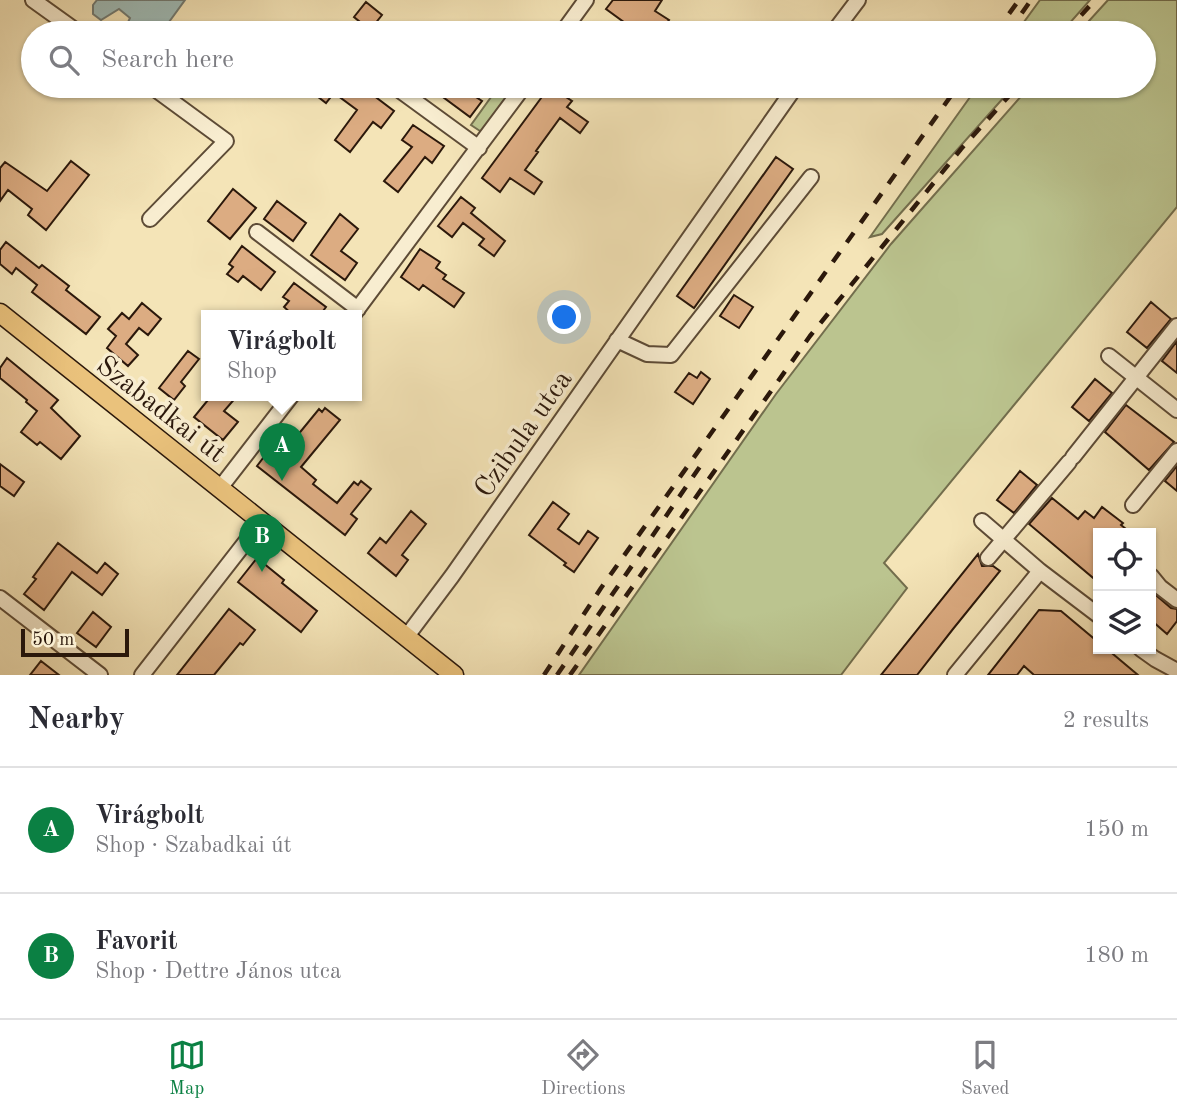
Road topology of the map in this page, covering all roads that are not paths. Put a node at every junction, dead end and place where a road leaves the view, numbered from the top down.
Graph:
1 (33, 0) edge
2 (586, 0) edge
3 (858, 0) edge
4 (62, 21) edge
5 (571, 21) edge
6 (843, 21) edge
7 (167, 98) edge
8 (410, 98) edge
9 (515, 98) edge
10 (788, 98) edge
11 (479, 148) junction
12 (811, 177) dead end
13 (150, 219) dead end
14 (257, 232) dead end
15 (354, 310) edge
16 (358, 310) edge
17 (2, 318) edge
18 (1177, 326) edge
19 (617, 340) junction
20 (1110, 356) dead end
21 (1136, 377) junction
22 (287, 401) edge
23 (1177, 410) edge
24 (1177, 451) edge
25 (220, 488) junction
26 (1133, 505) dead end
27 (262, 521) junction
28 (982, 521) dead end
29 (1004, 540) junction
30 (988, 558) dead end
31 (1040, 570) junction
32 (1156, 582) edge
33 (0, 598) edge
34 (1177, 600) edge
35 (1093, 611) edge
36 (407, 636) junction
37 (1148, 654) edge
38 (1177, 671) edge
39 (100, 675) edge
40 (142, 675) edge
41 (454, 675) edge
42 (955, 675) edge

1 - 4 street
2 - 5 street
3 - 6 street
7 - 13 street
8 - 11 street
9 - 11 street
10 - 19 street, Czibula utca
11 - 16 street
12 - 19 street
14 - 15 street
17 - 25 main road, Szabadkai út
18 - 21 street
19 - 36 street, Czibula utca
20 - 21 street
21 - 23 street
21 - 29 street
22 - 25 street
24 - 26 street
25 - 27 main road, Szabadkai út
27 - 36 main road, Szabadkai út
27 - 40 street
28 - 29 street
29 - 30 street
29 - 31 street
31 - 35 street
31 - 42 street
32 - 34 street
33 - 39 street
36 - 41 main road, Szabadkai út
37 - 38 street

